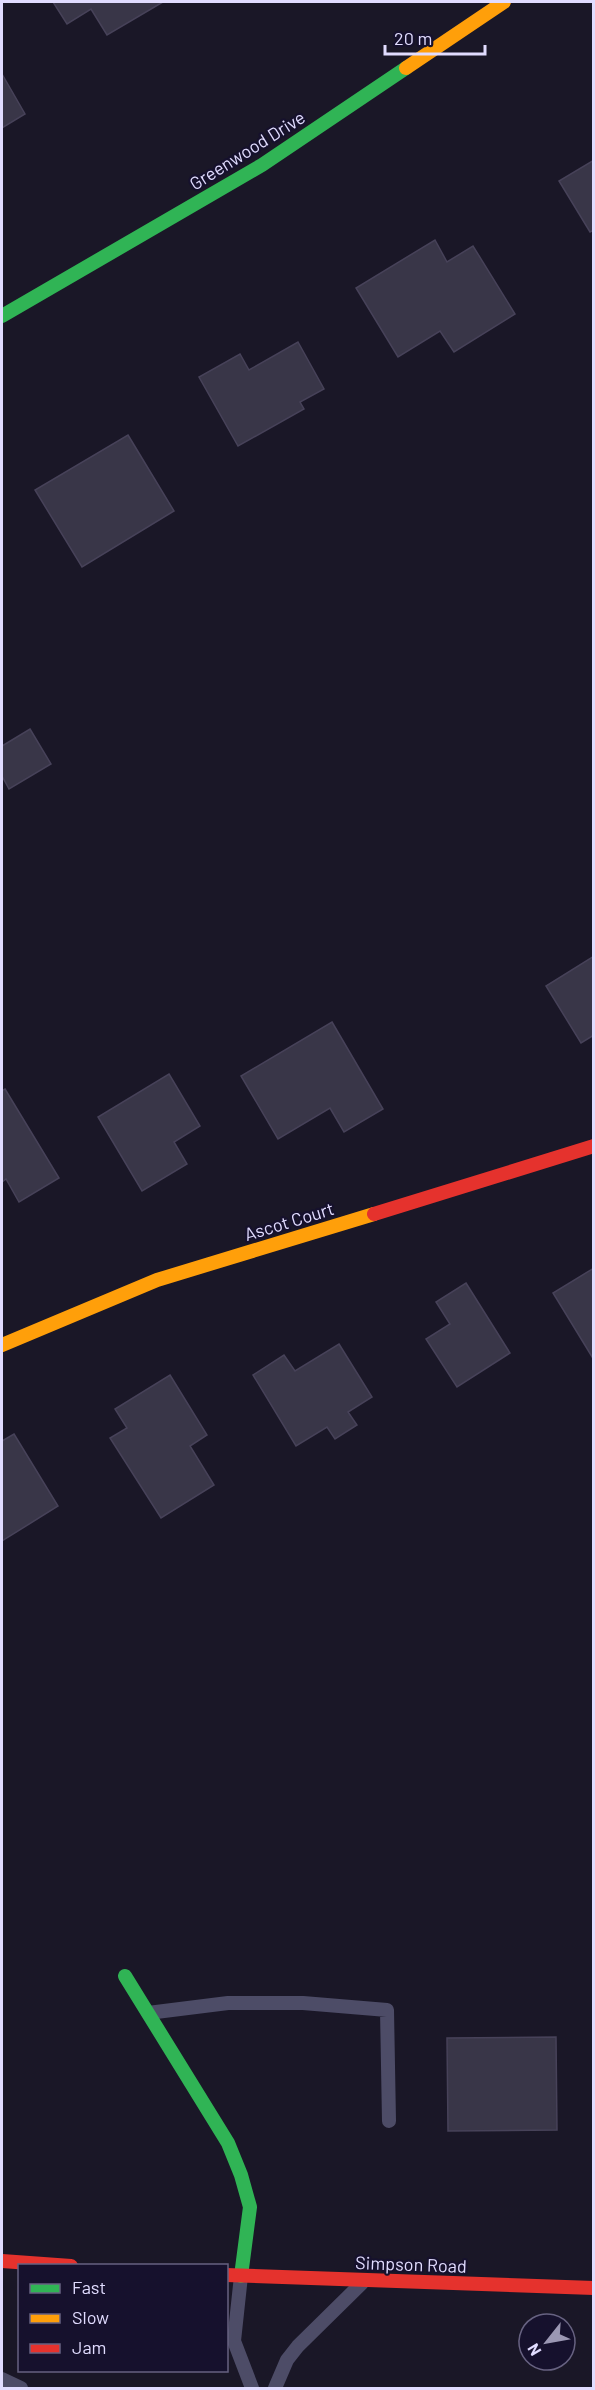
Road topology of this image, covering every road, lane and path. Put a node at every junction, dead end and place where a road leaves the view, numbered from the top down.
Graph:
1 (504, 2) edge
2 (2, 316) edge
3 (594, 1146) edge
4 (2, 1345) edge
5 (125, 1976) dead end
6 (148, 2013) junction
7 (388, 2121) dead end
8 (2, 2261) edge
9 (54, 2264) edge
10 (234, 2275) edge
11 (365, 2281) junction
12 (594, 2288) edge
13 (2, 2379) edge
14 (21, 2388) edge
15 (252, 2388) edge
16 (274, 2388) edge

1 - 2 street, Greenwood Drive
3 - 4 street, Ascot Court
5 - 6 street
6 - 7 lane
6 - 10 street
8 - 9 street
10 - 11 street, Simpson Road
10 - 15 lane
11 - 12 street, Simpson Road
11 - 16 lane
13 - 14 lane

